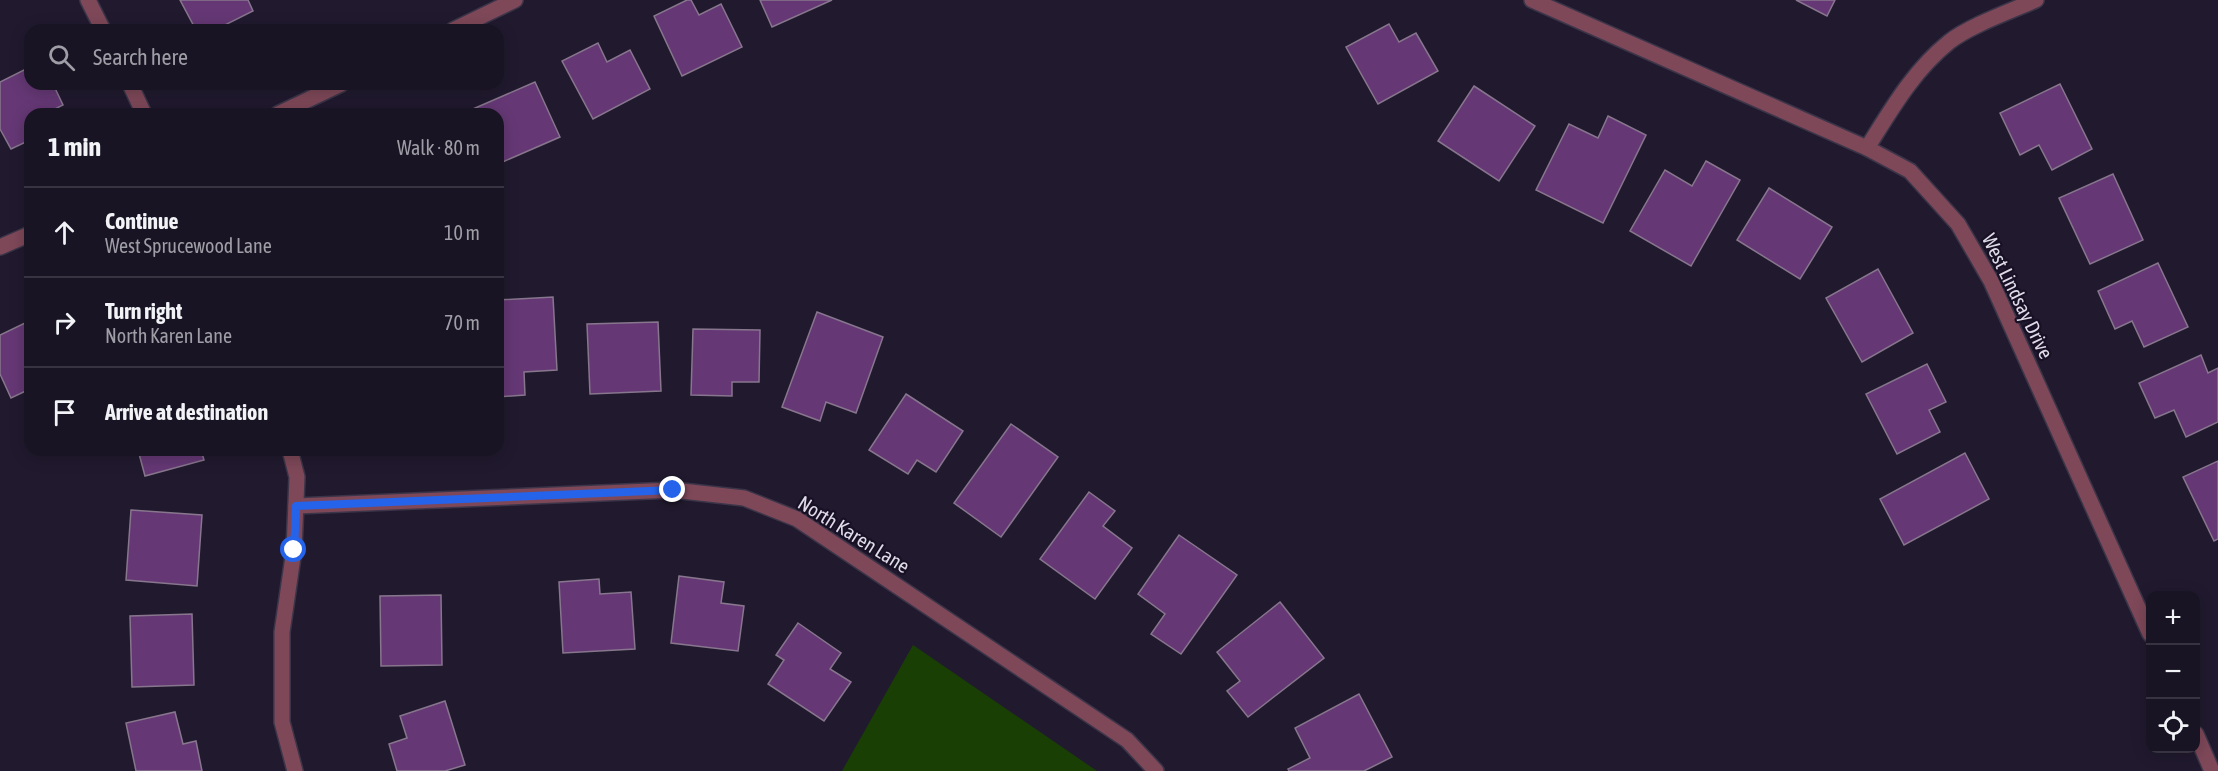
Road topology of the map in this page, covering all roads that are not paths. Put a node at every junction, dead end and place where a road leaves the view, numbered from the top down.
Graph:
1 (88, 0) edge
2 (515, 0) edge
3 (1532, 0) edge
4 (2036, 0) edge
5 (100, 24) edge
6 (465, 24) edge
7 (133, 90) edge
8 (328, 90) edge
9 (141, 108) edge
10 (290, 108) edge
11 (1867, 148) junction
12 (24, 237) edge
13 (0, 247) edge
14 (292, 456) edge
15 (296, 506) junction
16 (2146, 623) edge
17 (2200, 743) edge
18 (295, 771) edge
19 (1156, 771) edge
20 (2212, 771) edge

1 - 5 street
2 - 6 street
3 - 11 street, West Lindsay Drive
4 - 11 street
7 - 9 street
8 - 10 street
11 - 16 street, West Lindsay Drive
12 - 13 street
14 - 15 street
15 - 18 street
15 - 19 street, North Karen Lane
17 - 20 street

